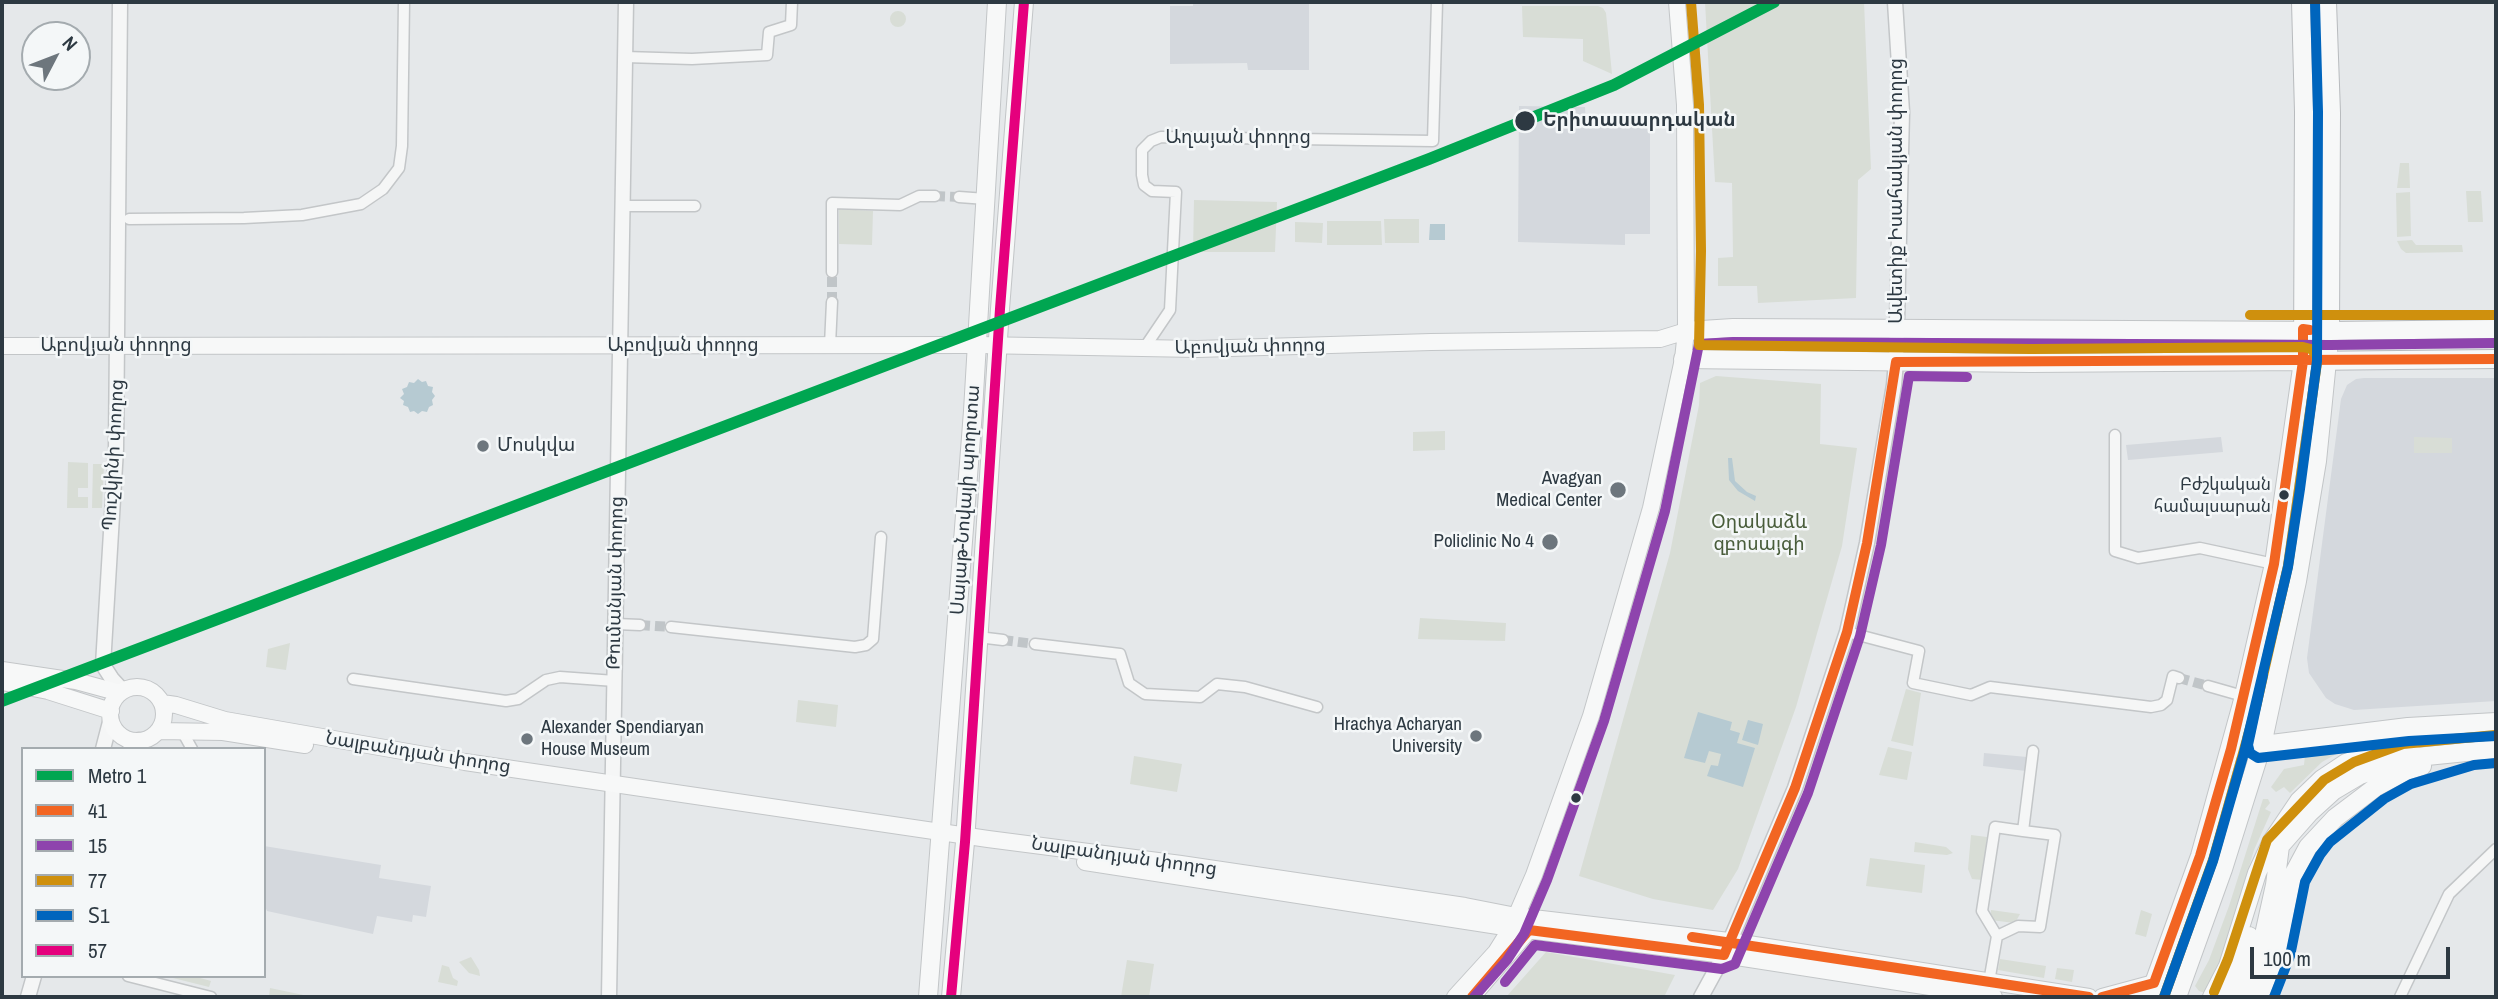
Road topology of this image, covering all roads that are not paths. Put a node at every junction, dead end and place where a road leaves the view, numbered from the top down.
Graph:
1 (120, 2) edge
2 (404, 2) edge
3 (626, 2) edge
4 (792, 2) edge
5 (997, 2) edge
6 (1024, 2) edge
7 (1437, 2) edge
8 (1677, 2) edge
9 (1895, 2) edge
10 (2301, 2) edge
11 (2327, 2) edge
12 (625, 57) junction
13 (935, 196) tunnel mouth
14 (959, 197) tunnel mouth
15 (986, 199) junction
16 (118, 202) junction
17 (623, 206) junction
18 (695, 206) dead end
19 (129, 219) junction
20 (118, 234) junction
21 (832, 272) tunnel mouth
22 (832, 302) tunnel mouth
23 (1897, 328) junction
24 (2496, 329) edge
25 (2303, 330) junction
26 (1686, 331) junction
27 (2330, 331) junction
28 (830, 345) junction
29 (978, 345) junction
30 (998, 345) junction
31 (2, 346) edge
32 (620, 346) junction
33 (118, 347) junction
34 (1143, 350) junction
35 (1683, 359) junction
36 (2496, 359) edge
37 (2328, 360) junction
38 (2303, 361) junction
39 (1896, 362) junction
40 (2115, 435) dead end
41 (881, 537) dead end
42 (2274, 564) junction
43 (616, 624) junction
44 (640, 625) tunnel mouth
45 (671, 627) tunnel mouth
46 (1847, 632) junction
47 (978, 637) junction
48 (1003, 640) tunnel mouth
49 (1035, 644) tunnel mouth
50 (2, 670) edge
51 (2179, 678) dead end
52 (353, 679) dead end
53 (615, 681) junction
54 (2, 682) edge
55 (2208, 686) tunnel mouth
56 (122, 692) junction
57 (2244, 696) junction
58 (162, 703) junction
59 (1317, 706) dead end
60 (111, 715) junction
61 (2496, 722) edge
62 (2472, 724) junction
63 (158, 730) junction
64 (182, 731) junction
65 (135, 745) edge
66 (2262, 745) junction
67 (103, 747) edge
68 (191, 747) edge
69 (2496, 748) edge
70 (2231, 749) junction
71 (2033, 751) dead end
72 (2471, 751) junction
73 (613, 787) junction
74 (2023, 831) junction
75 (941, 835) junction
76 (965, 839) junction
77 (2280, 846) junction
78 (2496, 849) edge
79 (1514, 922) junction
80 (1529, 930) junction
81 (1997, 936) junction
82 (1726, 948) junction
83 (33, 978) edge
84 (136, 978) edge
85 (1991, 989) edge
86 (2151, 990) edge
87 (27, 997) edge
88 (211, 997) edge
89 (609, 997) edge
90 (928, 997) edge
91 (951, 997) edge
92 (1455, 997) edge
93 (1472, 997) edge
94 (1701, 997) edge
95 (2089, 997) edge
96 (2102, 997) edge
97 (2177, 997) edge
98 (2212, 997) edge
99 (2227, 997) edge
100 (2243, 997) edge
101 (2259, 997) edge
102 (2400, 997) edge

1 - 16 street, Պուշկինի փողոց
2 - 19 street
3 - 12 street, Թումանյան փողոց
4 - 12 street
5 - 15 main road, Սայաթ-Նովայի պողոտա
6 - 30 main road, Սայաթ-Նովայի պողոտա
7 - 34 street, Աղայան փողոց
8 - 26 main road
9 - 23 street, Ավետիք Իսահակյան փողոց
10 - 25 main road
11 - 27 main road
12 - 17 street, Թումանյան փողոց
13 - 21 street
14 - 15 street
15 - 29 main road, Սայաթ-Նովայի պողոտա
16 - 19 street
16 - 20 street, Պուշկինի փողոց
17 - 18 street
17 - 32 street, Թումանյան փողոց
19 - 20 street
20 - 33 street, Պուշկինի փողոց
22 - 28 street
23 - 25 main road, Աբովյան փողոց
23 - 26 main road, Աբովյան փողոց
23 - 39 street, Ավետիք Իսահակյան փողոց
24 - 27 main road, Աբովյան փողոց
25 - 27 main road, Աբովյան փողոց
25 - 38 main road
26 - 34 main road, Աբովյան փողոց
26 - 35 main road
27 - 37 main road
28 - 29 main road, Աբովյան փողոց
28 - 32 main road, Աբովյան փողոց
29 - 30 main road, Աբովյան փողոց
29 - 75 main road, Սայաթ-Նովայի պողոտա
30 - 34 main road, Աբովյան փողոց
30 - 47 main road, Սայաթ-Նովայի պողոտա
31 - 33 main road, Աբովյան փողոց
32 - 33 main road, Աբովյան փողոց
32 - 43 street, Թումանյան փողոց
33 - 56 street, Պուշկինի փողոց
35 - 39 main road
35 - 79 main road
36 - 37 main road
37 - 38 main road
37 - 66 main road
38 - 39 main road
38 - 42 main road
39 - 46 street, Ավետիք Իսահակյան փողոց
40 - 42 street
41 - 45 street
42 - 57 main road
43 - 44 street
43 - 53 street, Թումանյան փողոց
46 - 51 street
46 - 82 street, Ավետիք Իսահակյան փողոց
47 - 48 street
47 - 76 main road, Սայաթ-Նովայի պողոտա
49 - 59 street
50 - 56 main road
52 - 53 street
53 - 73 street, Թումանյան փողոց
54 - 60 main road
55 - 57 street
56 - 58 main road
56 - 60 main road
57 - 70 main road
58 - 63 main road
58 - 73 main road, Նալբանդյան փողոց
60 - 65 main road
60 - 67 street
61 - 62 main road
62 - 66 main road
62 - 98 main road
63 - 64 main road, Նալբանդյան փողոց
63 - 65 main road
64 - 68 street
64 - 73 main road, Նալբանդյան փողոց
66 - 70 main road
66 - 97 main road
69 - 72 main road
70 - 86 main road
71 - 74 street
72 - 77 main road
72 - 101 main road
73 - 75 main road, Նալբանդյան փողոց
73 - 89 street, Թումանյան փողոց
74 - 81 street
74 - 81 street
75 - 76 main road, Նալբանդյան փողոց
75 - 90 main road, Սայաթ-Նովայի պողոտա
76 - 79 main road, Նալբանդյան փողոց
76 - 91 main road, Սայաթ-Նովայի պողոտա
77 - 99 main road
77 - 100 main road
78 - 102 street
79 - 80 main road, Նալբանդյան փողոց
79 - 82 main road, Նալբանդյան փողոց
79 - 92 main road
80 - 82 main road, Նալբանդյան փողոց
80 - 93 main road
81 - 85 street
82 - 85 main road, Նալբանդյան փողոց
82 - 94 street, Ավետիք Իսահակյան փողոց
83 - 87 street
84 - 88 street
85 - 95 main road, Նալբանդյան փողոց
86 - 96 main road

